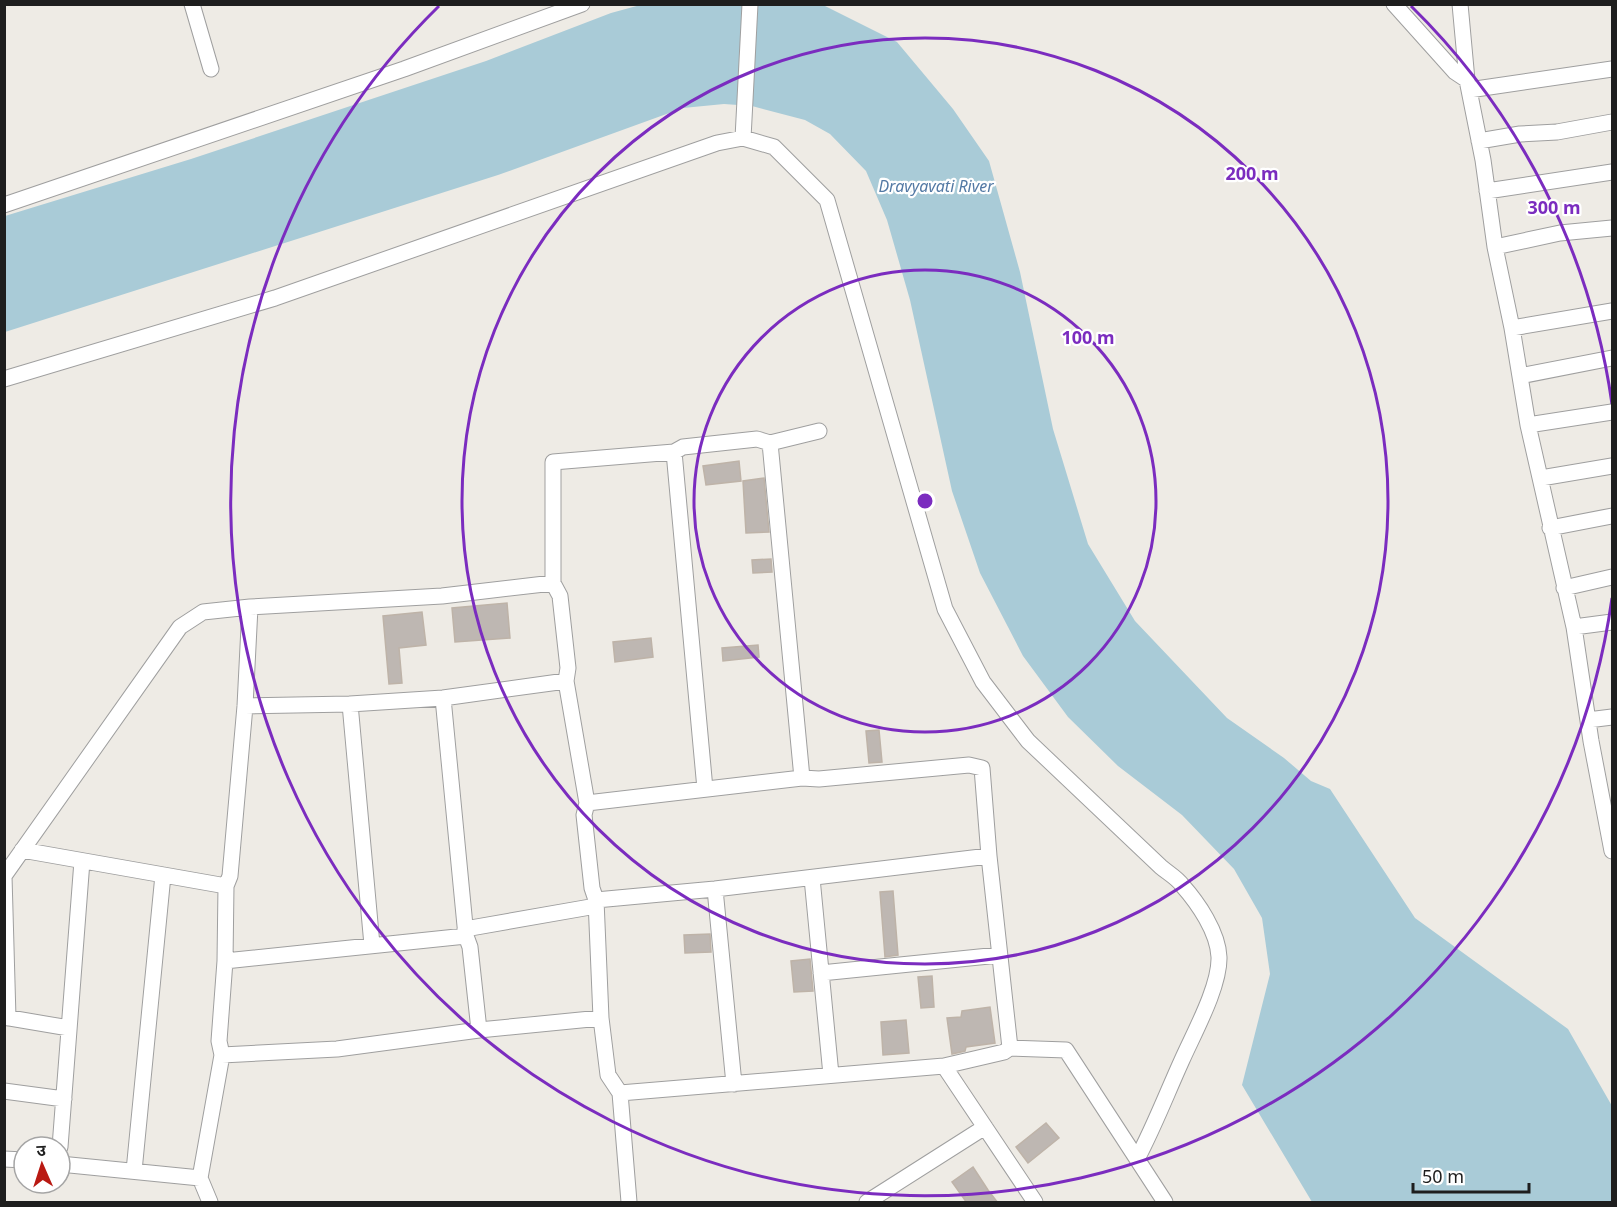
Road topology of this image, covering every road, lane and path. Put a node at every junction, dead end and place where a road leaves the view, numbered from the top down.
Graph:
1 (192, 4) edge
2 (582, 4) edge
3 (750, 4) edge
4 (1394, 4) edge
5 (1460, 4) edge
6 (211, 69) dead end
7 (1612, 69) edge
8 (1468, 85) junction
9 (1612, 122) edge
10 (742, 138) junction
11 (1479, 141) junction
12 (1612, 172) edge
13 (1487, 191) junction
14 (4, 205) edge
15 (1612, 228) edge
16 (1495, 247) junction
17 (1612, 311) edge
18 (1512, 328) junction
19 (1612, 358) edge
20 (1520, 376) junction
21 (4, 379) edge
22 (1612, 411) edge
23 (1528, 425) junction
24 (819, 431) dead end
25 (770, 442) junction
26 (674, 452) junction
27 (1612, 466) edge
28 (1540, 478) junction
29 (1612, 516) edge
30 (1550, 528) junction
31 (1612, 578) edge
32 (554, 583) junction
33 (1564, 588) junction
34 (250, 607) junction
35 (1612, 622) edge
36 (1574, 627) junction
37 (566, 681) junction
38 (443, 698) junction
39 (350, 704) junction
40 (245, 706) junction
41 (1612, 717) edge
42 (1588, 720) junction
43 (802, 778) junction
44 (705, 789) junction
45 (587, 804) junction
46 (22, 850) junction
47 (1612, 851) edge
48 (989, 856) junction
49 (82, 861) junction
50 (163, 875) junction
51 (4, 876) edge
52 (812, 878) junction
53 (226, 886) junction
54 (715, 889) junction
55 (596, 903) junction
56 (465, 933) junction
57 (372, 945) junction
58 (999, 955) junction
59 (225, 961) junction
60 (821, 973) junction
61 (6, 1017) edge
62 (601, 1018) junction
63 (69, 1028) junction
64 (479, 1030) junction
65 (1010, 1048) junction
66 (222, 1055) junction
67 (944, 1066) junction
68 (831, 1075) junction
69 (734, 1083) junction
70 (4, 1091) edge
71 (620, 1093) junction
72 (64, 1099) junction
73 (985, 1127) junction
74 (61, 1135) edge
75 (1137, 1159) junction
76 (72, 1165) edge
77 (134, 1171) junction
78 (200, 1178) junction
79 (210, 1203) edge
80 (629, 1203) edge
81 (867, 1203) edge
82 (1035, 1203) edge
83 (1165, 1203) edge

1 - 6 street
2 - 14 street
3 - 10 street
4 - 8 street
5 - 8 street
7 - 8 street
8 - 11 street
9 - 11 street
10 - 21 street
10 - 75 street
11 - 13 street
12 - 13 street
13 - 16 street
15 - 16 street
16 - 18 street
17 - 18 street
18 - 20 street
19 - 20 street
20 - 23 street
22 - 23 street
23 - 28 street
24 - 25 street
25 - 26 street
25 - 43 street
26 - 32 street
26 - 44 street
27 - 28 street
28 - 30 street
29 - 30 street
30 - 33 street
31 - 33 street
32 - 34 street
32 - 37 street
33 - 36 street
34 - 40 street
34 - 46 street
35 - 36 street
36 - 42 street
37 - 38 street
37 - 45 street
38 - 39 street
38 - 56 street
39 - 40 street
39 - 57 street
40 - 53 street
41 - 42 street
42 - 47 street
43 - 44 street
43 - 48 street
44 - 45 street
45 - 55 street
46 - 49 street
46 - 51 street
48 - 52 street
48 - 58 street
49 - 50 street
49 - 63 street
50 - 53 street
50 - 77 street
51 - 61 street
52 - 54 street
52 - 60 street
53 - 59 street
54 - 55 street
54 - 69 street
55 - 56 street
55 - 62 street
56 - 57 street
56 - 64 street
57 - 59 street
58 - 60 street
58 - 65 street
59 - 66 street
60 - 68 street
61 - 63 street
62 - 64 street
62 - 71 street
63 - 72 street
64 - 66 street
65 - 67 street
65 - 75 street
66 - 78 street
67 - 68 street
67 - 73 street
68 - 69 street
69 - 71 street
70 - 72 street
71 - 80 street
72 - 74 street
73 - 81 street
73 - 82 street
75 - 83 street
76 - 77 street
77 - 78 street
78 - 79 street

